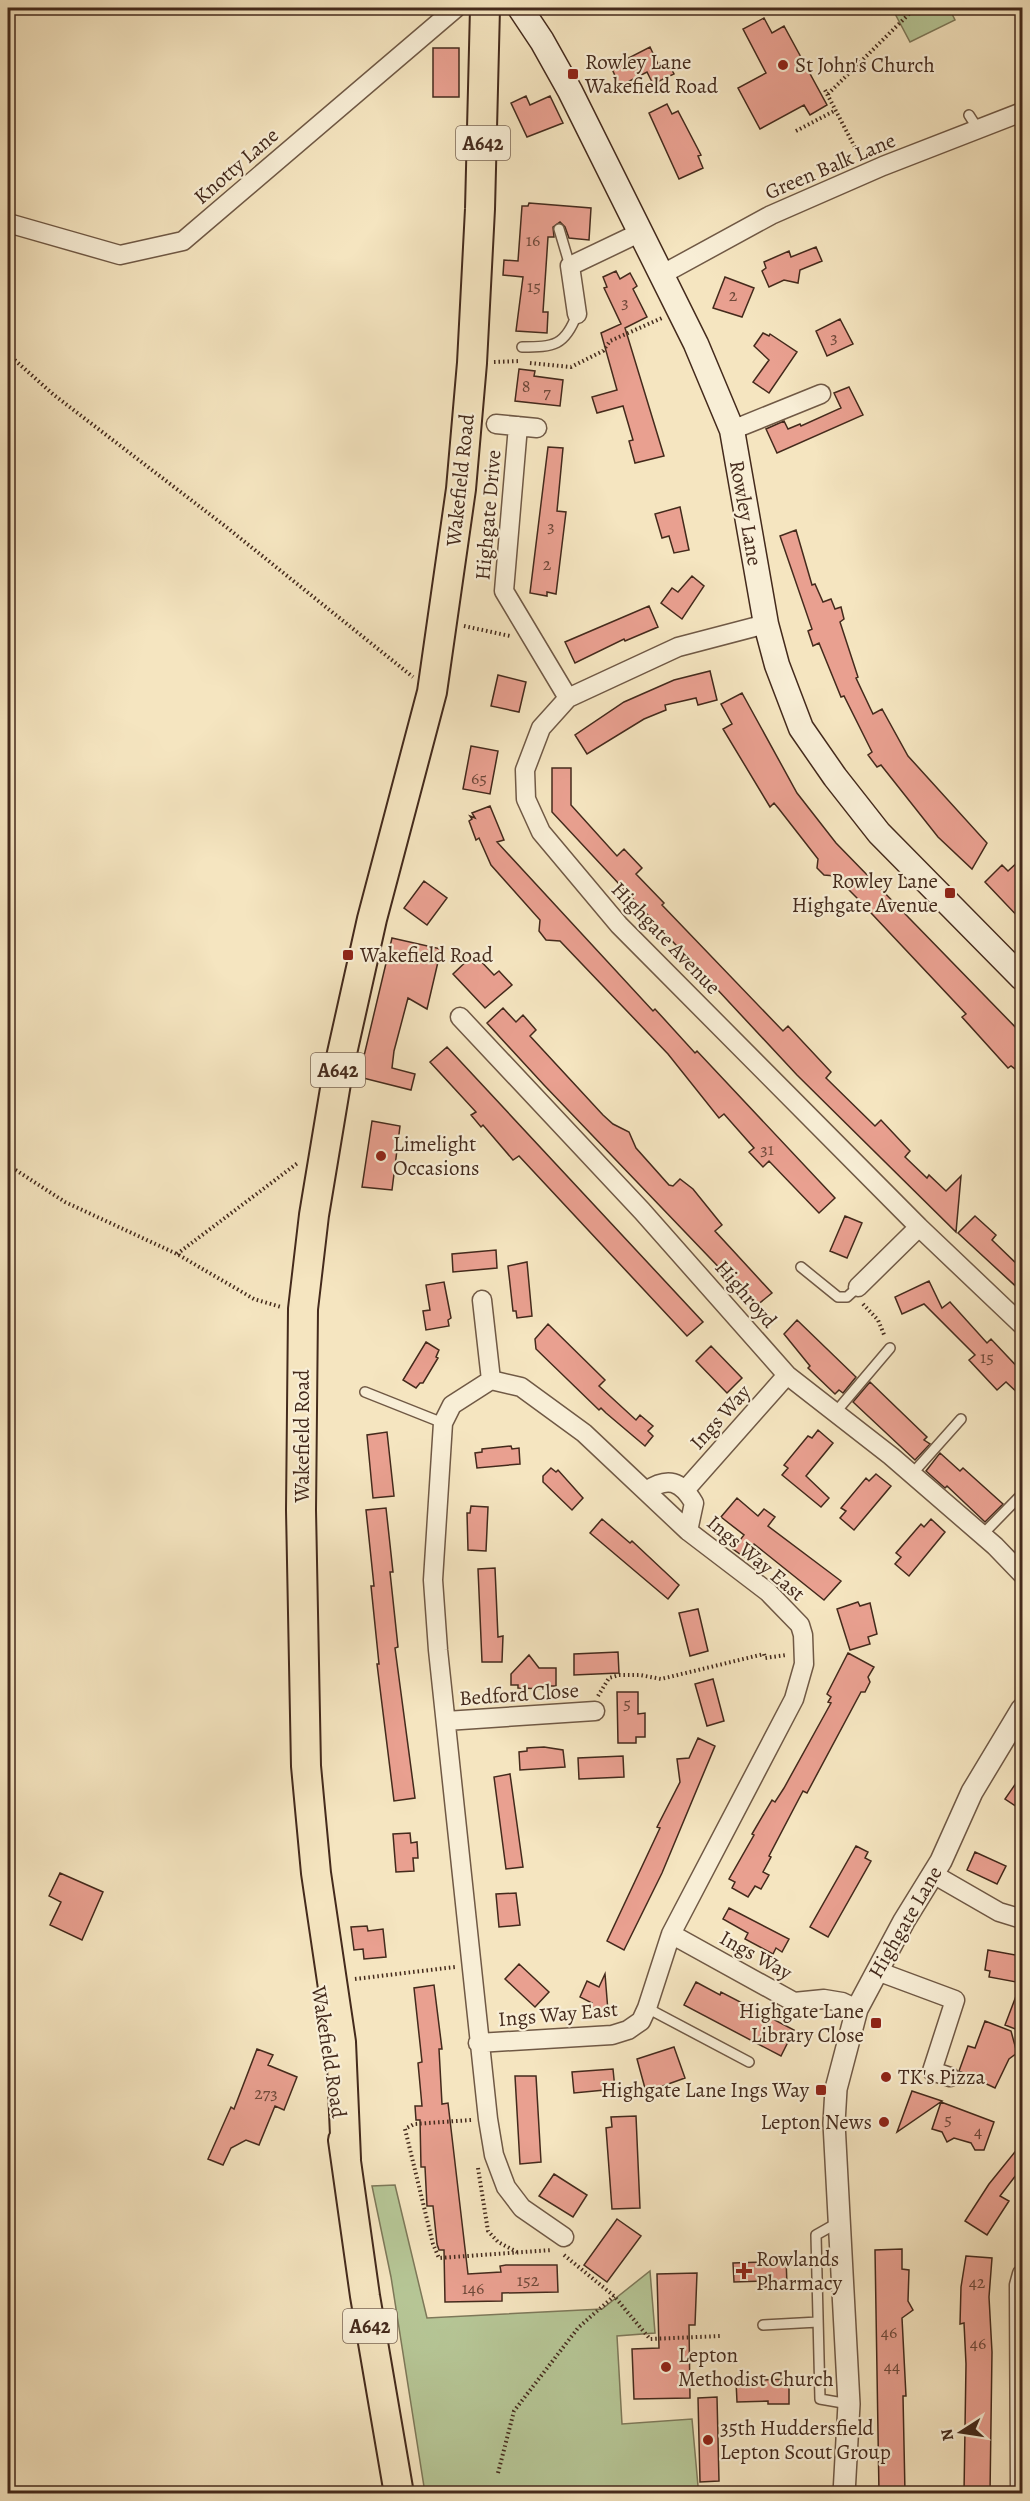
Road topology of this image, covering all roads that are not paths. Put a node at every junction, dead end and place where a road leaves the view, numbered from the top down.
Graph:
1 (456, 8) edge
2 (485, 8) edge
3 (520, 8) edge
4 (1023, 112) edge
5 (8, 223) edge
6 (559, 229) dead end
7 (639, 233) junction
8 (570, 266) junction
9 (661, 275) junction
10 (577, 314) joint
11 (522, 347) dead end
12 (821, 394) dead end
13 (496, 424) dead end
14 (518, 426) junction
15 (537, 428) dead end
16 (732, 430) junction
17 (766, 624) junction
18 (568, 699) junction
19 (1023, 978) edge
20 (460, 1017) dead end
21 (919, 1227) junction
22 (801, 1268) dead end
23 (858, 1287) joint
24 (482, 1300) dead end
25 (1023, 1325) edge
26 (890, 1348) road end
27 (787, 1376) junction
28 (491, 1380) junction
29 (365, 1392) dead end
30 (834, 1414) junction
31 (961, 1419) dead end
32 (443, 1423) junction
33 (912, 1474) junction
34 (686, 1489) junction
35 (646, 1491) junction
36 (1023, 1494) edge
37 (688, 1531) junction
38 (982, 1535) junction
39 (1023, 1574) edge
40 (1023, 1709) edge
41 (595, 1712) road end
42 (446, 1721) junction
43 (316, 1873) junction
44 (933, 1874) junction
45 (1023, 1918) edge
46 (671, 1934) junction
47 (877, 1971) junction
48 (647, 2008) junction
49 (857, 2009) junction
50 (478, 2043) junction
51 (749, 2062) dead end
52 (950, 2077) dead end
53 (346, 2159) junction
54 (839, 2222) junction
55 (564, 2238) dead end
56 (1023, 2274) edge
57 (818, 2322) junction
58 (763, 2325) dead end
59 (849, 2404) junction
60 (399, 2493) edge
61 (844, 2493) edge
62 (1020, 2493) edge

1 - 5 street, Knotty Lane
2 - 43 highway, Wakefield Road / A642
3 - 7 main road, Rowley Lane
4 - 9 street, Green Balk Lane
6 - 8 lane
7 - 8 street
7 - 9 main road, Rowley Lane
8 - 10 street
9 - 16 main road, Rowley Lane
10 - 11 lane
12 - 16 street
13 - 14 street, Highgate Drive
14 - 15 street, Highgate Drive
14 - 18 street, Highgate Drive
16 - 17 main road, Rowley Lane
17 - 18 street, Highgate Avenue
17 - 19 main road, Rowley Lane
18 - 21 street, Highgate Avenue
20 - 27 street, Highroyd
21 - 23 street
21 - 25 street, Highgate Avenue
22 - 23 lane
24 - 28 street
26 - 30 lane
27 - 30 street, Highroyd
27 - 34 street, Ings Way
28 - 32 street
28 - 35 street, Ings Way East
29 - 32 lane
30 - 33 street, Highroyd
31 - 33 lane
32 - 42 street, Ings Way East
33 - 38 street, Highroyd
34 - 35 street
34 - 37 street
35 - 37 street, Ings Way East
36 - 38 lane
37 - 46 street, Ings Way East
38 - 39 street, Highroyd
40 - 44 street, Highgate Lane
41 - 42 street, Bedford Close
42 - 50 street, Ings Way East
43 - 53 highway, Wakefield Road / A642
43 - 53 highway, Wakefield Road / A642
44 - 45 street
44 - 47 street, Highgate Lane
46 - 48 street, Ings Way East
46 - 49 street, Ings Way
47 - 49 street, Highgate Lane
47 - 52 street
48 - 50 street, Ings Way East
48 - 51 lane
49 - 54 street, Highgate Lane
50 - 55 street
53 - 60 highway, Wakefield Road / A642
54 - 57 lane
54 - 59 street, Highgate Lane
56 - 62 street
57 - 58 lane
57 - 59 lane
59 - 61 street, Highgate Lane

